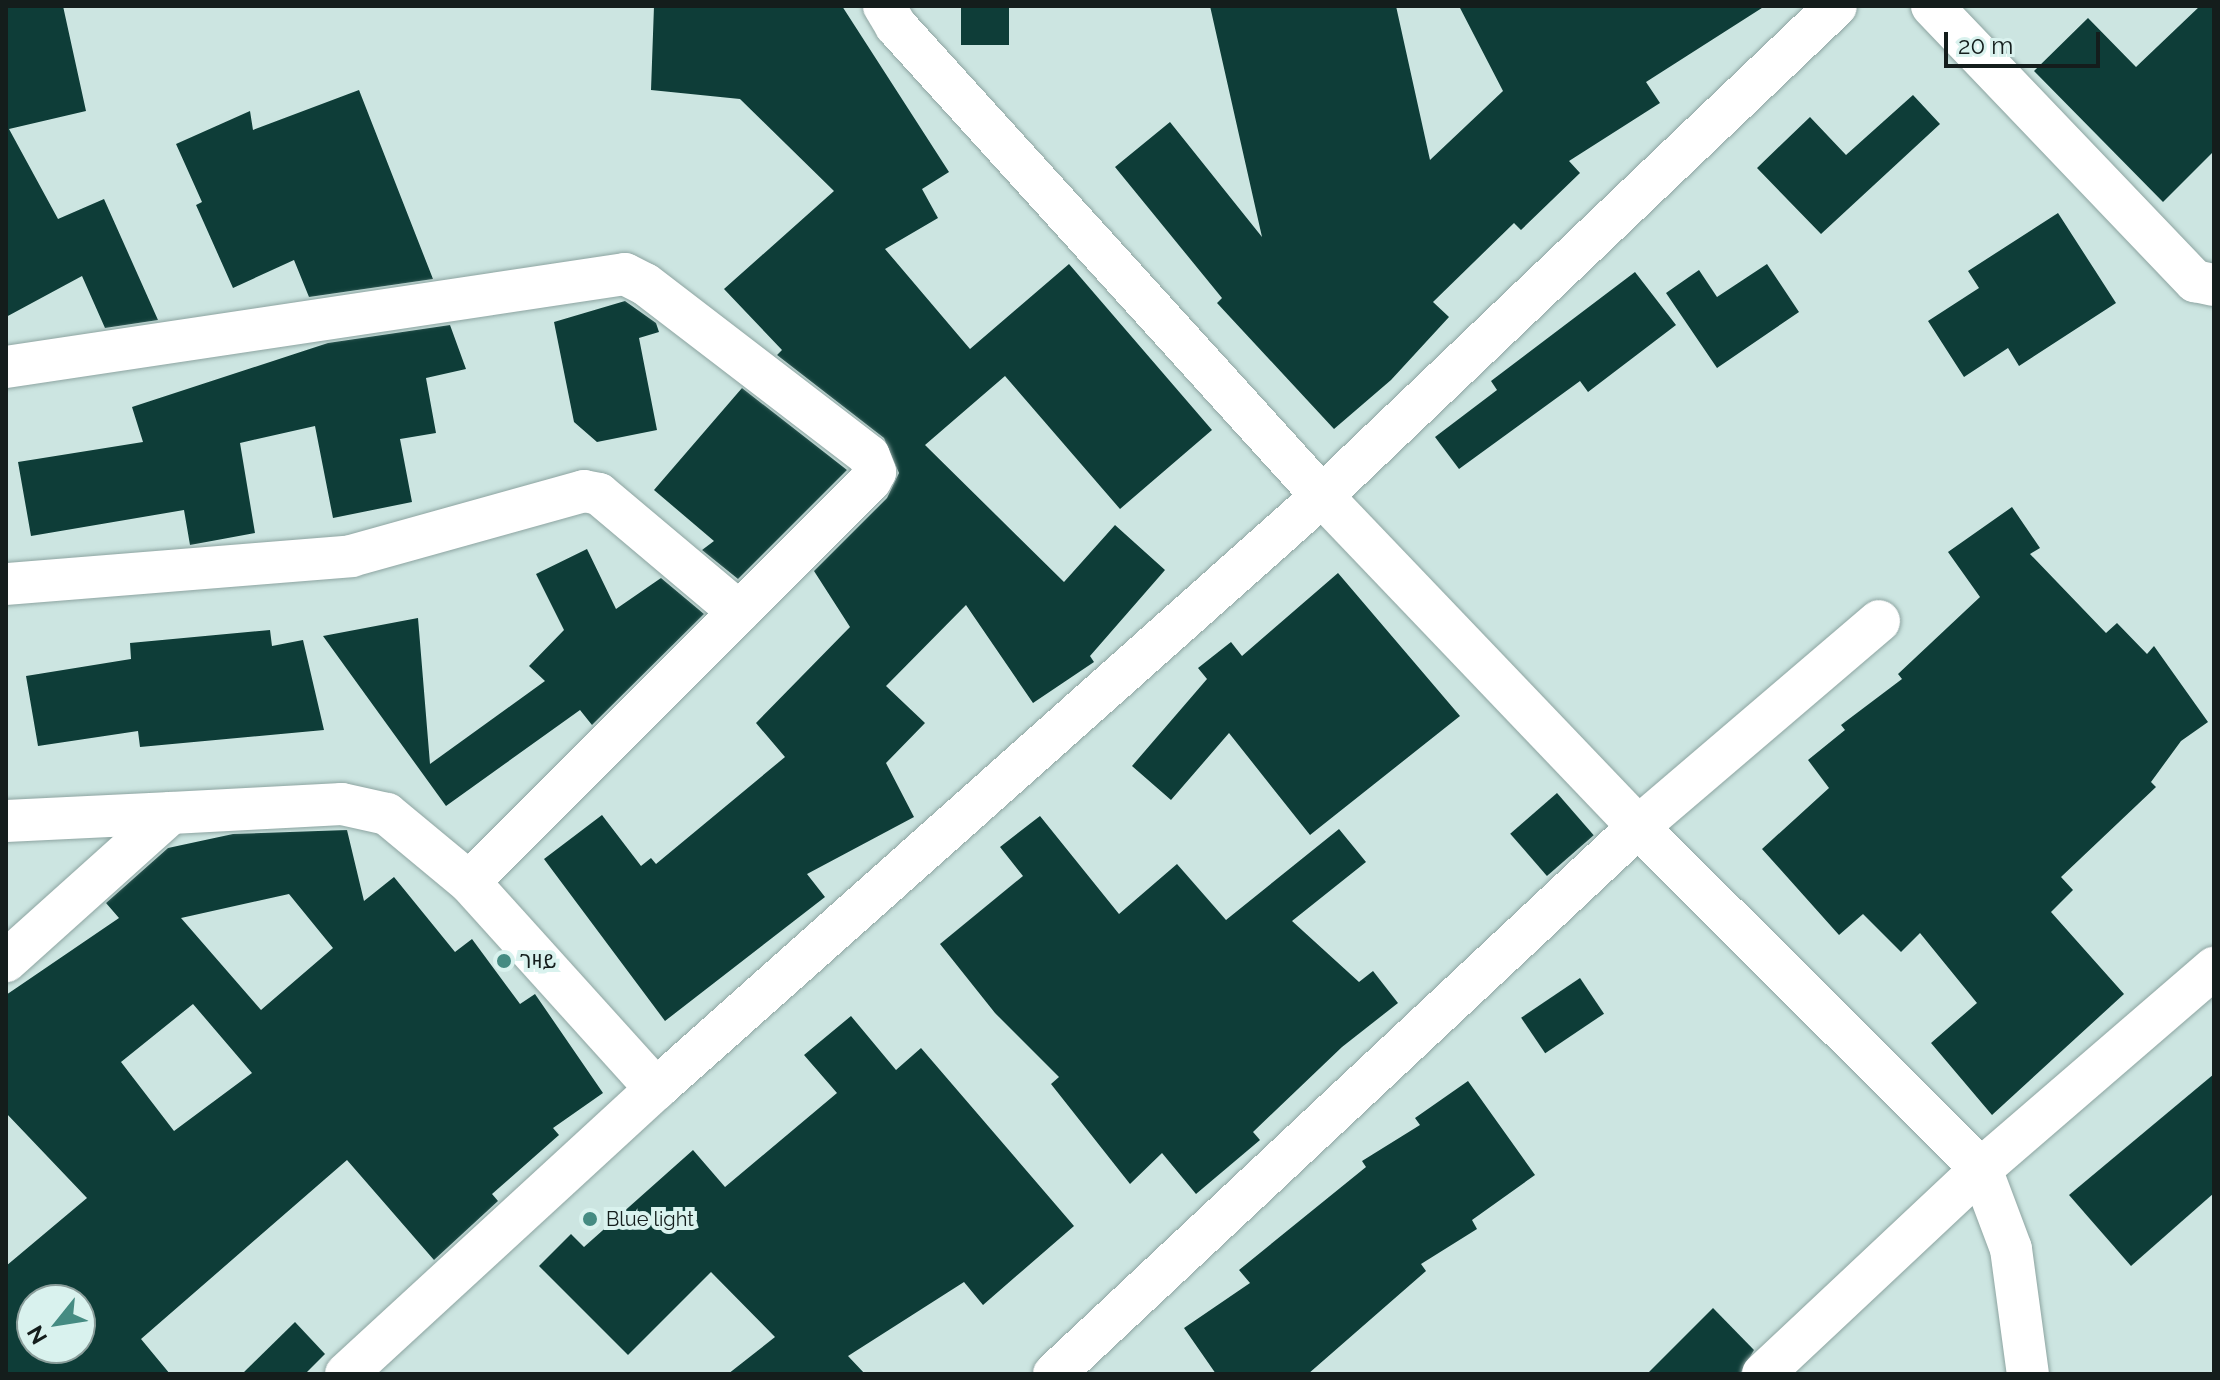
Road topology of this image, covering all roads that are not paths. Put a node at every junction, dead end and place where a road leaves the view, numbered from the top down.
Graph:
1 (884, 6) edge
2 (1836, 6) edge
3 (1932, 6) edge
4 (2214, 285) edge
5 (6, 367) edge
6 (1322, 496) junction
7 (6, 584) edge
8 (739, 612) junction
9 (1879, 621) dead end
10 (171, 813) junction
11 (6, 821) edge
12 (1638, 827) junction
13 (469, 882) junction
14 (6, 961) edge
15 (2214, 968) edge
16 (656, 1089) junction
17 (1981, 1169) junction
18 (346, 1374) edge
19 (1054, 1374) edge
20 (1763, 1374) edge
21 (2028, 1374) edge

1 - 6 street
2 - 6 street
3 - 4 street
5 - 8 street
6 - 12 street
6 - 16 street
7 - 8 street
8 - 13 street
9 - 12 street
10 - 11 street
10 - 13 street
10 - 14 street
12 - 17 street
12 - 19 street
13 - 16 street
15 - 17 street
16 - 18 street
17 - 20 street
17 - 21 street

